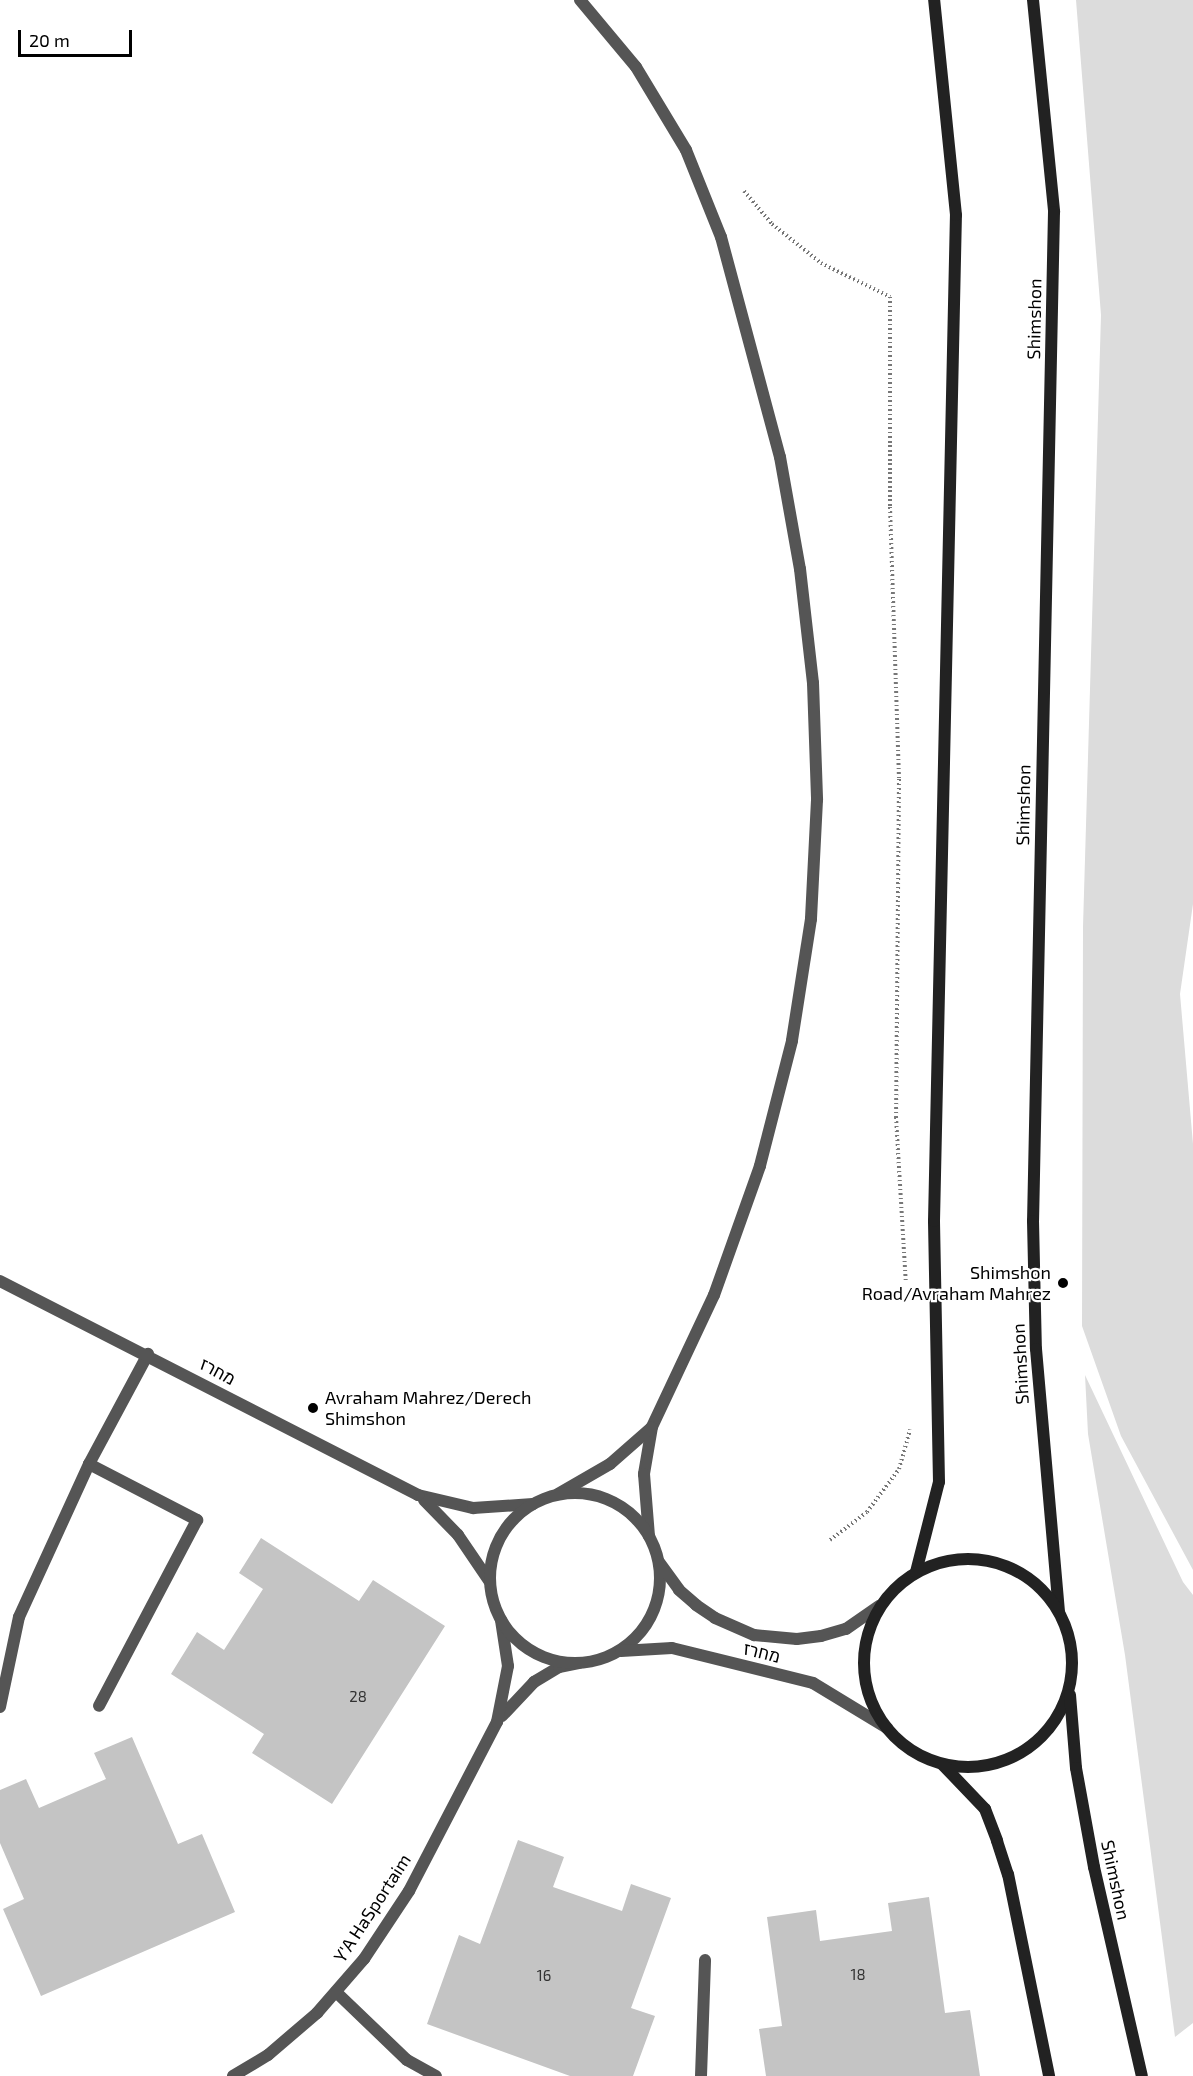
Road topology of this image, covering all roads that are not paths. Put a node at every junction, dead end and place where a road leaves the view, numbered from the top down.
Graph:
1 (580, 0) edge
2 (934, 0) edge
3 (1033, 0) edge
4 (0, 1281) edge
5 (148, 1354) junction
6 (652, 1427) junction
7 (89, 1464) junction
8 (558, 1494) junction
9 (418, 1496) junction
10 (533, 1504) junction
11 (649, 1536) junction
12 (658, 1561) junction
13 (916, 1572) junction
14 (490, 1582) junction
15 (879, 1606) junction
16 (1059, 1611) junction
17 (501, 1620) junction
18 (617, 1652) junction
19 (579, 1663) junction
20 (1069, 1690) junction
21 (99, 1706) dead end
22 (0, 1707) edge
23 (497, 1722) junction
24 (886, 1728) junction
25 (942, 1764) junction
26 (705, 1960) dead end
27 (336, 1992) junction
28 (241, 2074) edge
29 (436, 2076) edge
30 (701, 2076) edge
31 (1049, 2076) edge
32 (1142, 2076) edge

1 - 6 street
2 - 13 main road
3 - 16 main road, Shimshon
4 - 5 street, מחרז
5 - 7 street
5 - 9 street, מחרז
6 - 8 street
6 - 11 street
7 - 21 street
7 - 22 street
8 - 10 street
8 - 11 street
9 - 10 street, מחרז
9 - 14 street, מחרז
10 - 14 street
11 - 12 street
12 - 15 street, מחרז
12 - 18 street
13 - 15 main road
13 - 16 main road
14 - 17 street
15 - 24 main road
16 - 20 main road
17 - 19 street
17 - 23 street
18 - 19 street
18 - 24 street, מחרז
19 - 23 street
20 - 25 main road
20 - 32 main road, Shimshon
23 - 27 street, Y'A HaSportaim
24 - 25 main road
25 - 31 main road
26 - 30 street
27 - 28 street, Y'A HaSportaim
27 - 29 street

